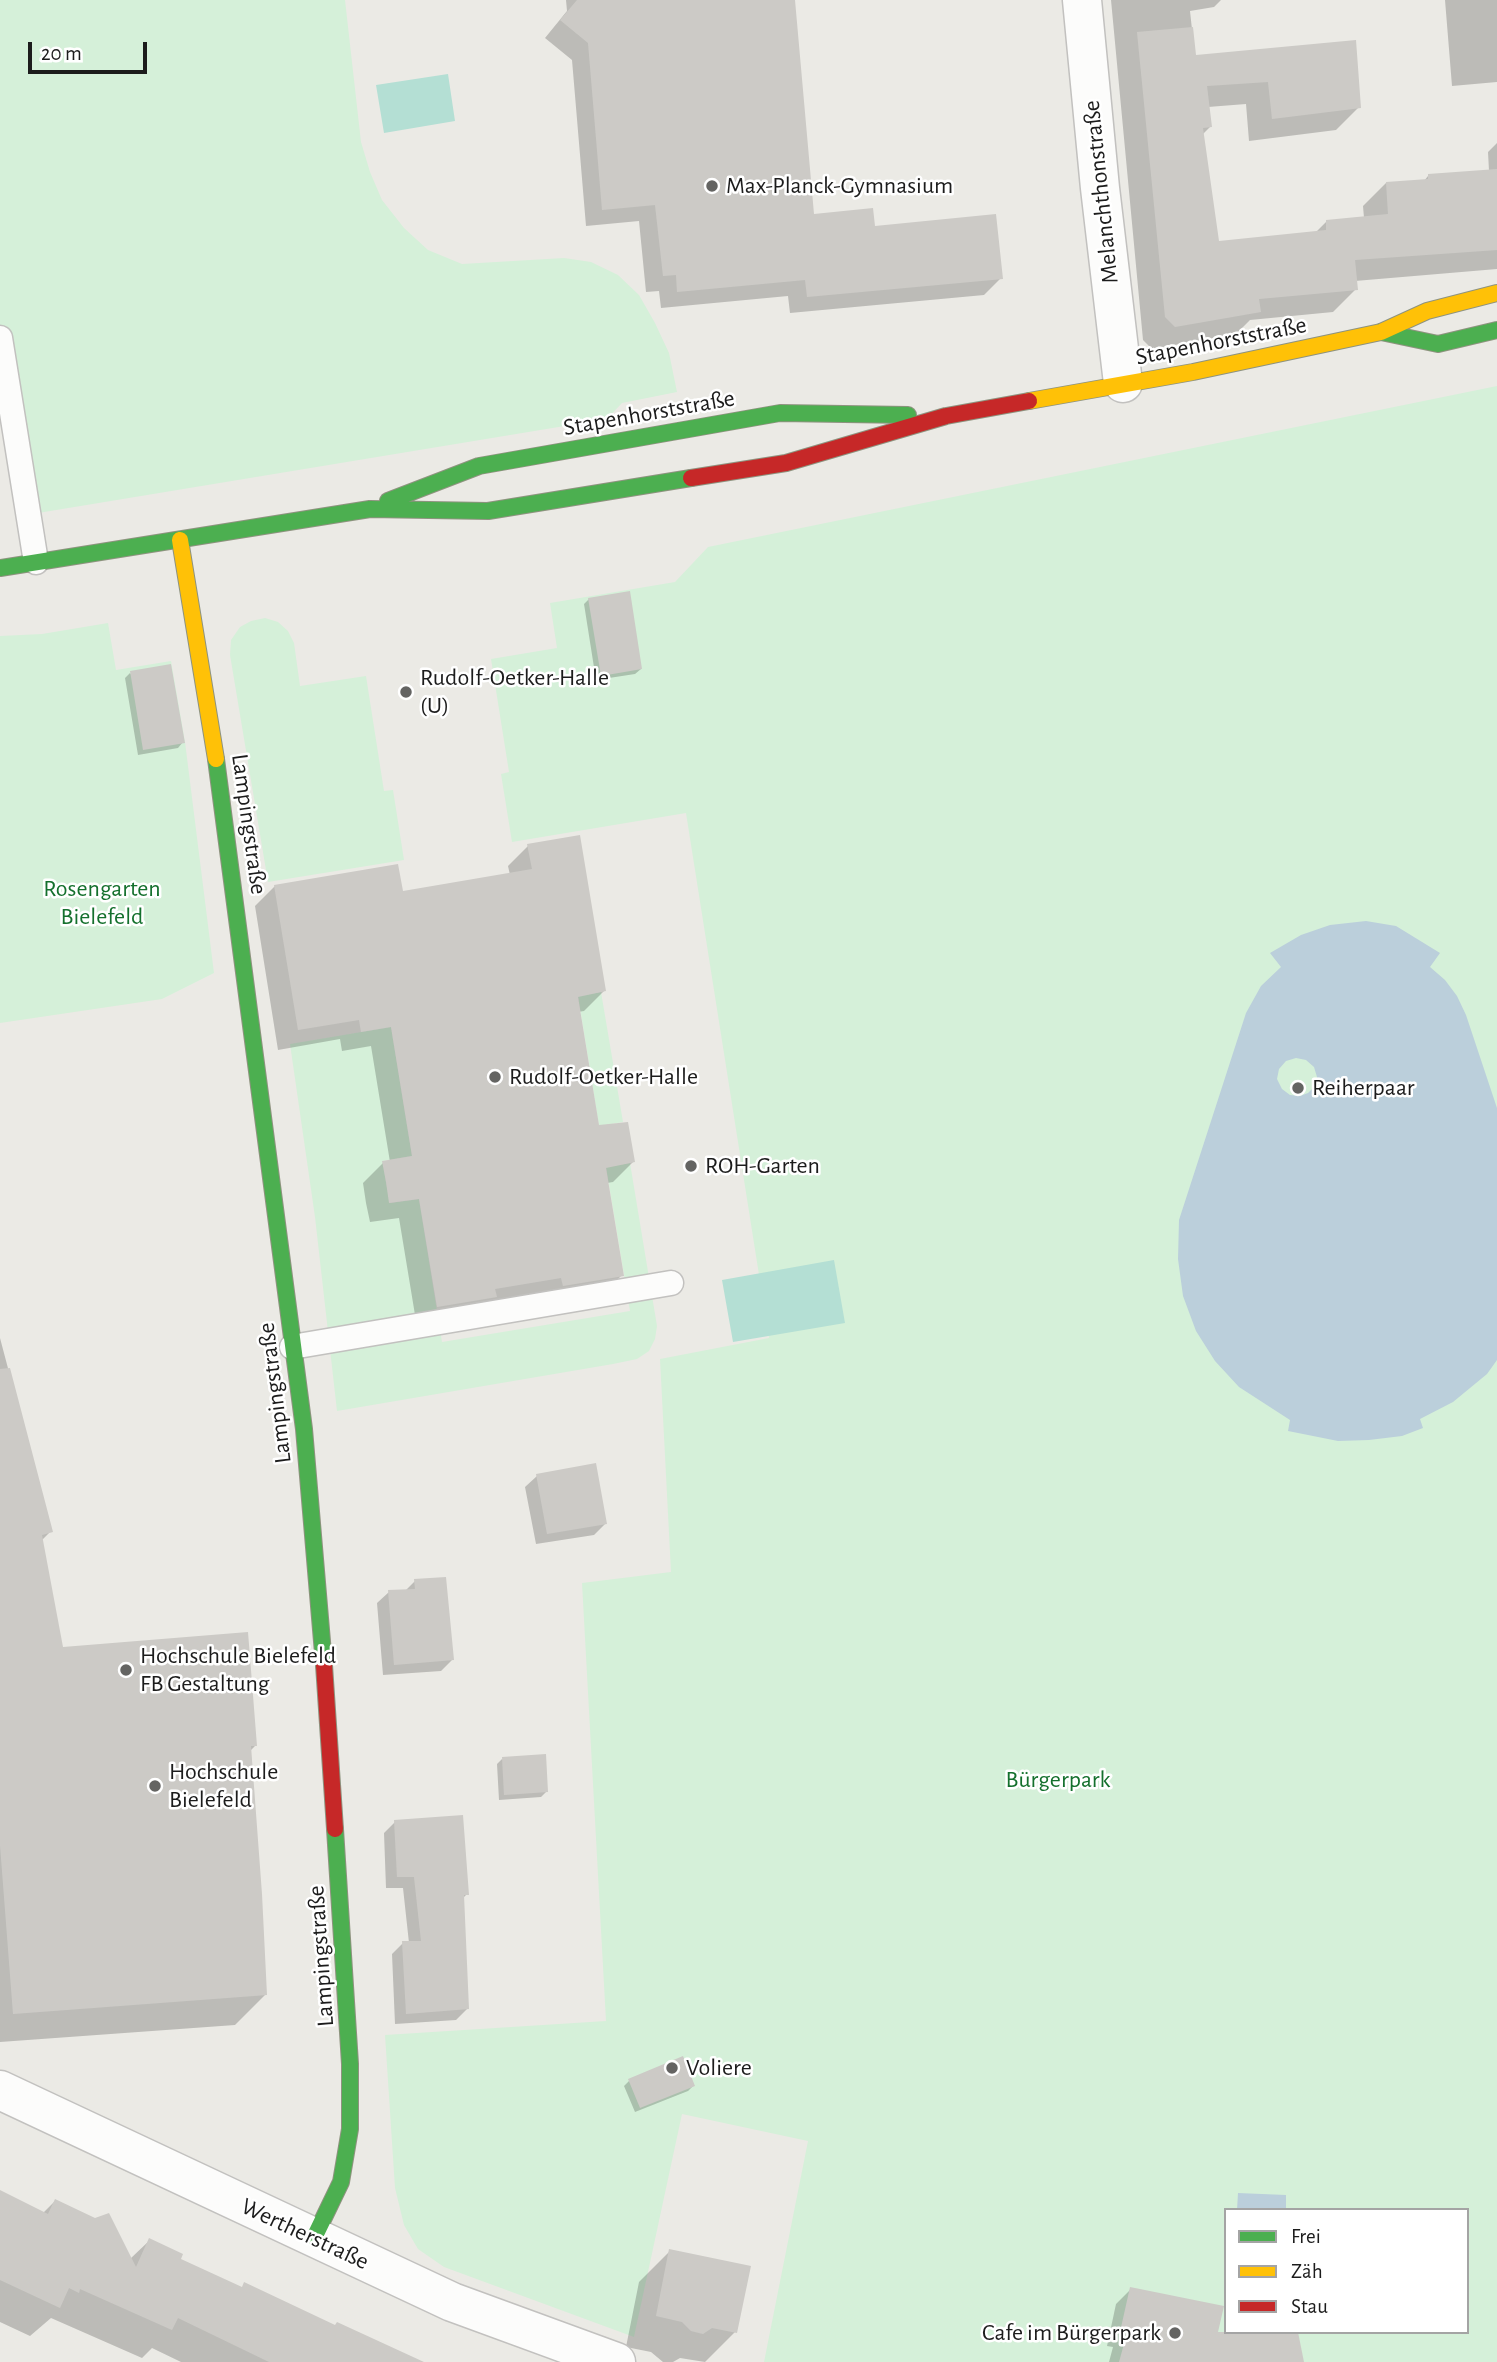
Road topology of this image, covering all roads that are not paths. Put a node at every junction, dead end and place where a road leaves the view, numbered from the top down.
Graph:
1 (1082, 0) edge
2 (1497, 293) edge
3 (1497, 330) edge
4 (1381, 332) junction
5 (0, 338) edge
6 (1123, 383) junction
7 (946, 416) junction
8 (370, 509) junction
9 (180, 540) junction
10 (36, 562) junction
11 (0, 568) edge
12 (671, 1283) dead end
13 (292, 1347) junction
14 (0, 2090) edge
15 (314, 2238) junction
16 (616, 2362) edge

1 - 6 street, Melanchthonstraße
2 - 4 main road, Stapenhorststraße
3 - 4 main road, Stapenhorststraße
4 - 6 main road, Stapenhorststraße
5 - 10 lane
6 - 7 main road, Stapenhorststraße
7 - 8 main road, Stapenhorststraße
7 - 8 main road, Stapenhorststraße
8 - 9 main road, Stapenhorststraße
9 - 10 main road, Stapenhorststraße
9 - 13 main road, Lampingstraße
10 - 11 main road, Stapenhorststraße
12 - 13 lane
13 - 15 main road, Lampingstraße
14 - 15 street, Wertherstraße
15 - 16 street, Wertherstraße

